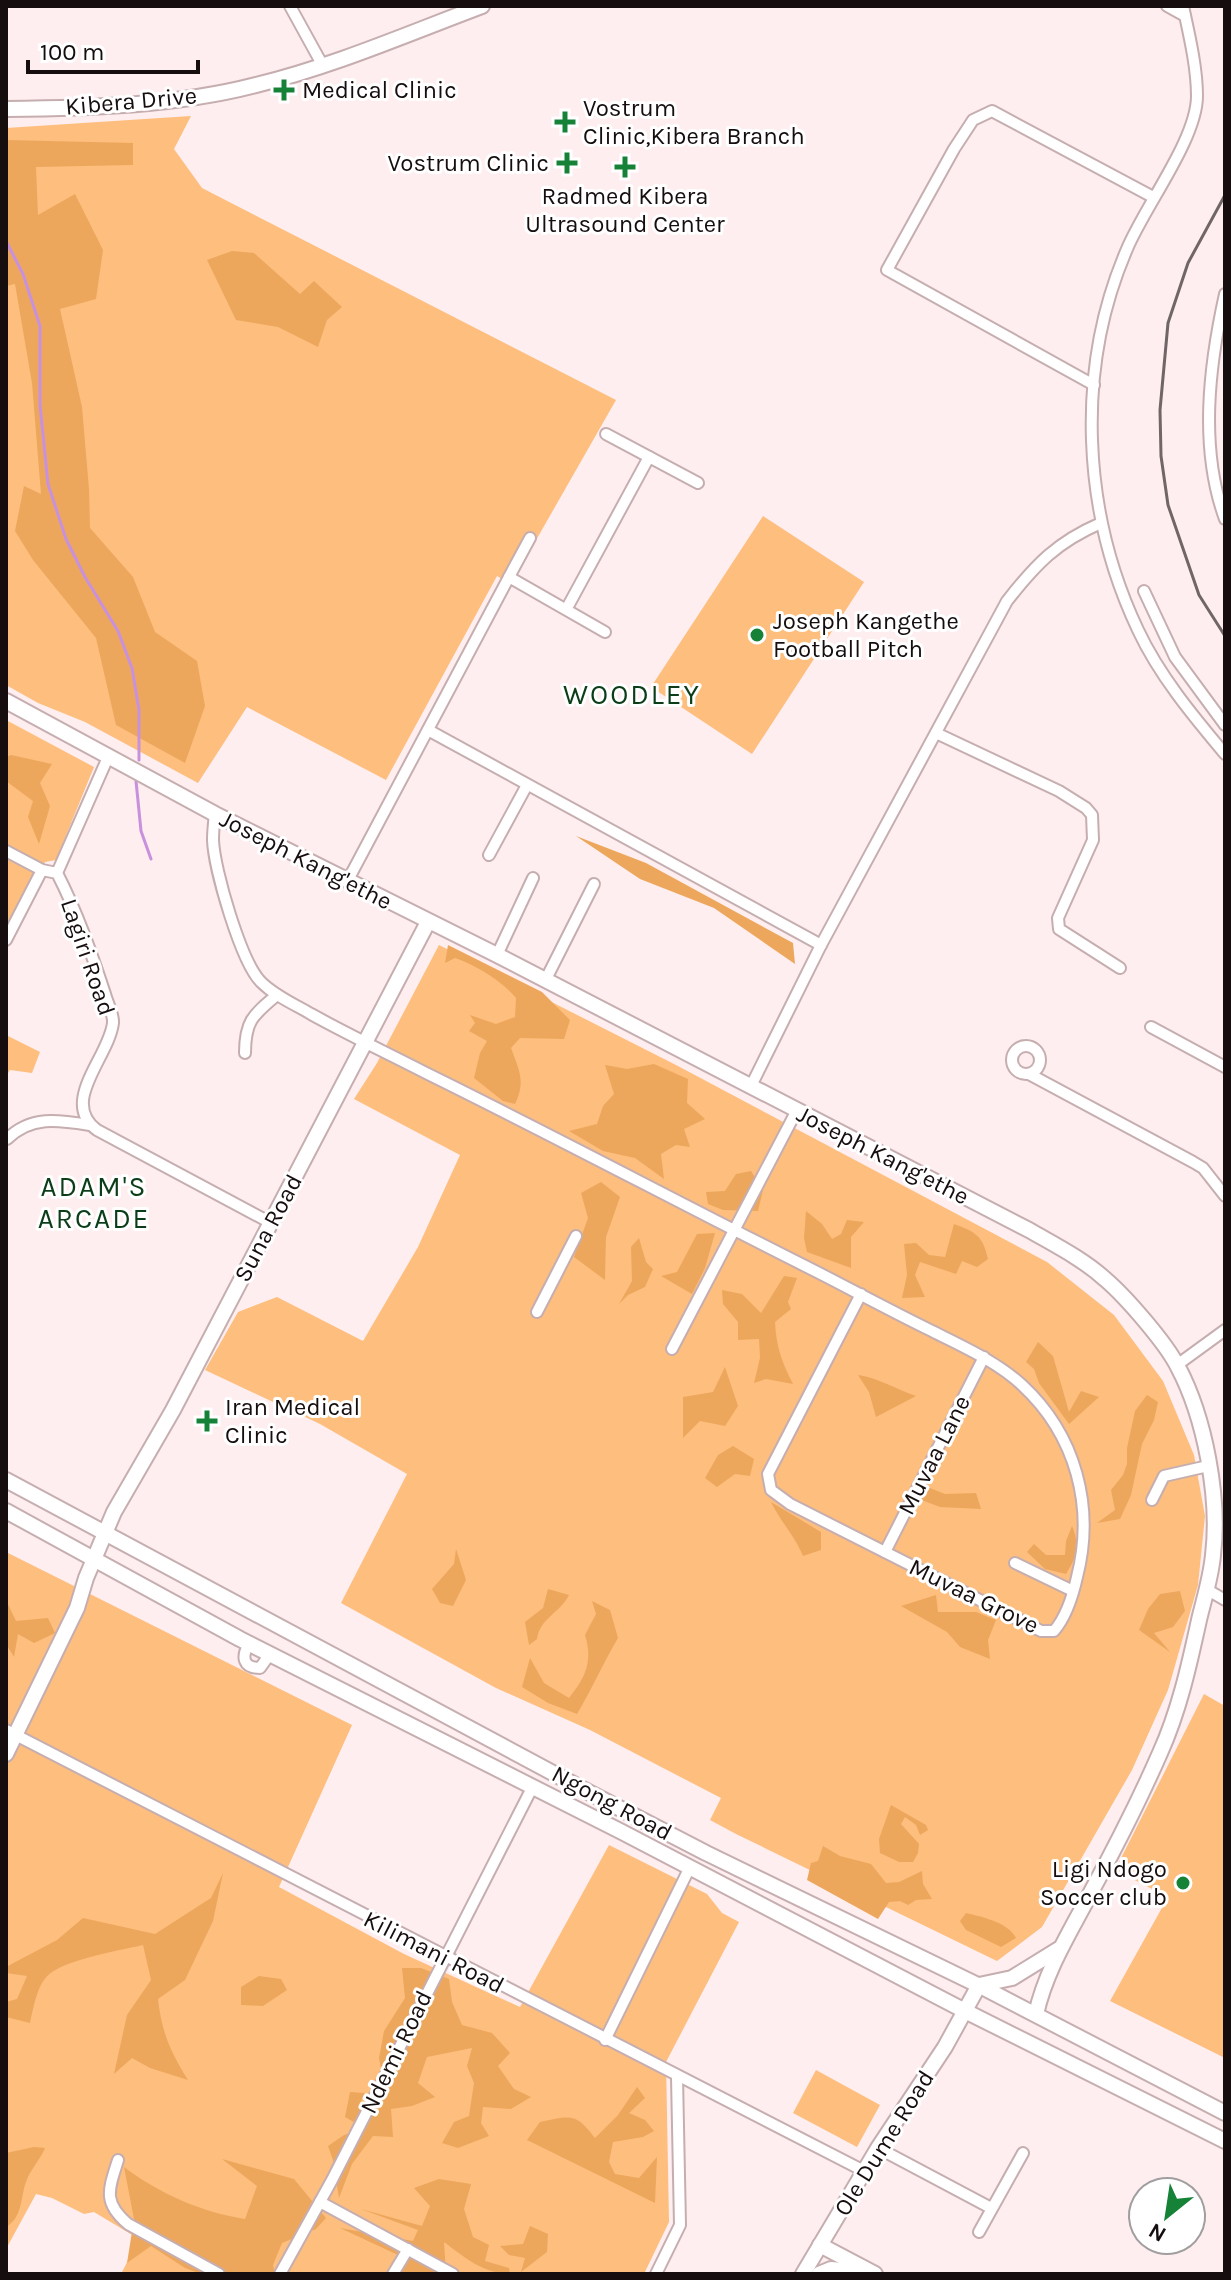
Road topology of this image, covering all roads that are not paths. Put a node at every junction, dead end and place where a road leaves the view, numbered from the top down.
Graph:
1 (290, 6) edge
2 (482, 6) edge
3 (1167, 6) edge
4 (1184, 11) edge
5 (323, 66) junction
6 (6, 109) edge
7 (1153, 197) junction
8 (1225, 294) edge
9 (1094, 385) junction
10 (606, 434) dead end
11 (649, 457) junction
12 (698, 483) dead end
13 (1225, 519) edge
14 (1101, 523) junction
15 (530, 538) dead end
16 (509, 577) junction
17 (1144, 591) dead end
18 (567, 608) junction
19 (605, 632) dead end
20 (6, 701) edge
21 (1225, 725) edge
22 (428, 730) junction
23 (936, 733) junction
24 (1225, 754) edge
25 (109, 755) junction
26 (527, 785) junction
27 (215, 814) junction
28 (6, 851) edge
29 (489, 855) dead end
30 (42, 870) junction
31 (57, 873) junction
32 (533, 878) dead end
33 (348, 880) junction
34 (594, 884) dead end
35 (428, 922) junction
36 (6, 940) edge
37 (821, 945) junction
38 (497, 955) junction
39 (1120, 968) dead end
40 (545, 981) junction
41 (277, 995) junction
42 (1151, 1027) dead end
43 (365, 1042) junction
44 (245, 1053) dead end
45 (1225, 1067) edge
46 (1029, 1074) dead end
47 (751, 1086) junction
48 (797, 1110) junction
49 (90, 1125) junction
50 (7, 1139) edge
51 (1225, 1196) edge
52 (271, 1223) junction
53 (733, 1230) junction
54 (576, 1236) dead end
55 (861, 1294) junction
56 (537, 1312) dead end
57 (1225, 1330) edge
58 (672, 1349) dead end
59 (984, 1357) junction
60 (1177, 1365) junction
61 (1208, 1466) junction
62 (6, 1480) edge
63 (1152, 1500) dead end
64 (6, 1511) edge
65 (105, 1533) junction
66 (885, 1552) junction
67 (94, 1557) junction
68 (1015, 1563) dead end
69 (1206, 1589) junction
70 (1073, 1591) junction
71 (1225, 1600) edge
72 (11, 1733) edge
73 (6, 1754) edge
74 (533, 1786) junction
75 (690, 1867) junction
76 (1059, 1948) junction
77 (444, 1957) junction
78 (979, 1985) junction
79 (965, 2011) junction
80 (1036, 2014) junction
81 (605, 2040) junction
82 (677, 2077) junction
83 (1225, 2113) edge
84 (1225, 2141) edge
85 (878, 2148) junction
86 (1023, 2153) dead end
87 (118, 2160) dead end
88 (864, 2171) junction
89 (320, 2202) junction
90 (991, 2208) junction
91 (979, 2232) dead end
92 (820, 2245) junction
93 (408, 2249) junction
94 (436, 2270) edge
95 (219, 2274) edge
96 (280, 2274) edge
97 (393, 2274) edge
98 (453, 2274) edge
99 (656, 2274) edge
100 (803, 2274) edge
101 (819, 2274) edge
102 (874, 2274) edge

1 - 5 street
2 - 5 street, Kibera Drive
3 - 4 street
4 - 7 street
5 - 6 street, Kibera Drive
7 - 9 street
7 - 9 street
8 - 13 street
9 - 14 street
10 - 11 street
11 - 12 street
11 - 18 street
14 - 23 street
14 - 24 street
15 - 16 street
16 - 18 street
16 - 22 street
17 - 21 street
18 - 19 street
20 - 25 street, Joseph Kang'ethe
22 - 26 street
22 - 33 street
23 - 37 street
23 - 39 street
25 - 27 street, Joseph Kang'ethe
25 - 31 street
26 - 29 street
26 - 37 street
27 - 33 street, Joseph Kang'ethe
27 - 41 street
28 - 30 street, Lagiri Road
30 - 31 street, Lagiri Road
30 - 36 street
31 - 49 street, Lagiri Road
32 - 38 street
33 - 35 street, Joseph Kang'ethe
34 - 40 street
35 - 38 street, Joseph Kang'ethe
35 - 43 street, Suna Road
37 - 47 street
38 - 40 street, Joseph Kang'ethe
40 - 47 street, Joseph Kang'ethe
41 - 43 street
41 - 44 street
42 - 45 street
43 - 52 street, Suna Road
43 - 53 street
46 - 51 street
47 - 48 street, Joseph Kang'ethe
48 - 53 street
48 - 60 street, Joseph Kang'ethe
49 - 50 street
49 - 52 street
52 - 65 street, Suna Road
53 - 55 street
53 - 58 street
54 - 56 street
55 - 59 street, Muvaa Grove
55 - 66 street, Muvaa Grove
57 - 60 street
59 - 66 street, Muvaa Lane
59 - 70 street, Muvaa Grove
60 - 61 street, Joseph Kang'ethe
61 - 63 street
61 - 69 street, Joseph Kang'ethe
62 - 65 street, Ngong Road
64 - 67 street, Ngong Road
65 - 67 street, Suna Road
65 - 78 street, Ngong Road
66 - 70 street, Muvaa Grove
67 - 72 street, Suna Road
67 - 74 street, Ngong Road
68 - 70 street
69 - 71 street
69 - 76 street, Joseph Kang'ethe
72 - 73 street, Suna Road
72 - 77 street, Kilimani Road
74 - 75 street, Ngong Road
74 - 77 street, Ndemi Road
75 - 79 street, Ngong Road
75 - 81 street
76 - 78 street
76 - 80 street, Joseph Kang'ethe
77 - 81 street, Kilimani Road
77 - 89 street, Ndemi Road
78 - 79 street, Ole Dume Road
78 - 80 street, Ngong Road
79 - 84 street, Ngong Road
79 - 85 street, Ole Dume Road
80 - 83 street, Ngong Road
81 - 82 street, Kilimani Road
82 - 88 street, Kilimani Road
82 - 99 street
85 - 88 street, Ole Dume Road
85 - 90 street
86 - 90 street
87 - 95 street
88 - 92 street, Ole Dume Road
89 - 93 street
89 - 96 street, Ndemi Road
90 - 91 street
92 - 100 street, Ole Dume Road
92 - 102 street
93 - 94 street
93 - 97 street
94 - 98 street
101 - 102 street

